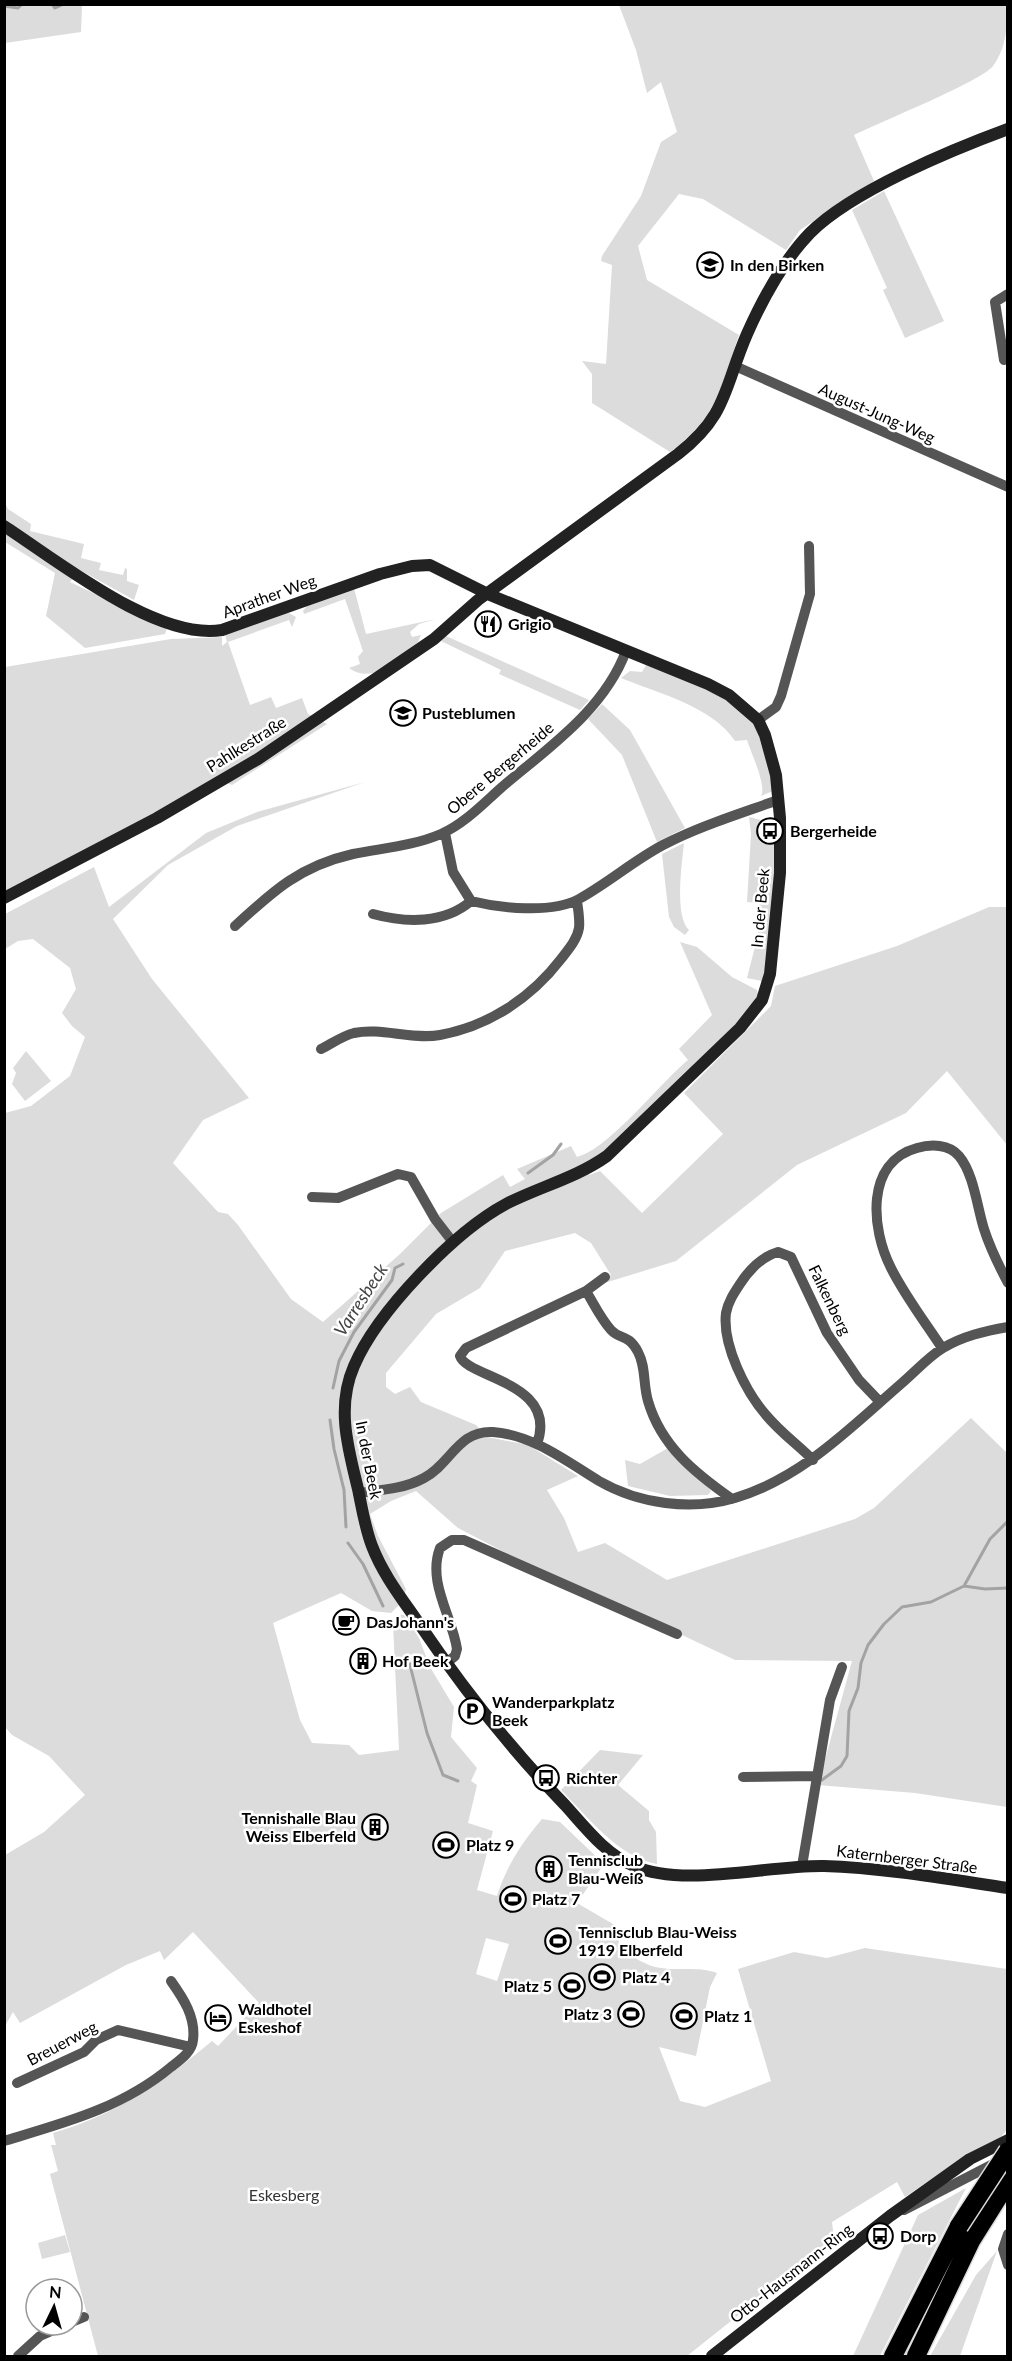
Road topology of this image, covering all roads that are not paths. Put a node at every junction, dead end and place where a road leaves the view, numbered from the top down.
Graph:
1 (1008, 129) edge
2 (1008, 294) edge
3 (1004, 360) dead end
4 (735, 366) junction
5 (1008, 488) edge
6 (4, 526) edge
7 (808, 546) dead end
8 (490, 595) junction
9 (626, 651) junction
10 (758, 720) junction
11 (778, 800) junction
12 (445, 833) junction
13 (4, 898) edge
14 (471, 901) junction
15 (577, 901) junction
16 (373, 914) dead end
17 (235, 926) dead end
18 (321, 1049) dead end
19 (312, 1197) dead end
20 (452, 1241) junction
21 (605, 1277) dead end
22 (1008, 1283) edge
23 (586, 1291) junction
24 (1008, 1327) edge
25 (942, 1348) junction
26 (880, 1402) junction
27 (537, 1444) junction
28 (813, 1460) junction
29 (358, 1493) junction
30 (732, 1499) junction
31 (676, 1634) dead end
32 (445, 1664) junction
33 (842, 1666) dead end
34 (816, 1776) junction
35 (743, 1777) dead end
36 (802, 1866) junction
37 (658, 1873) joint
38 (1008, 1888) edge
39 (171, 1981) dead end
40 (191, 2047) junction
41 (17, 2083) dead end
42 (1008, 2140) edge
43 (4, 2141) edge
44 (1008, 2151) edge
45 (1008, 2158) edge
46 (1008, 2182) edge
47 (890, 2216) junction
48 (967, 2230) junction
49 (1008, 2234) edge
50 (1008, 2265) edge
51 (39, 2337) edge
52 (18, 2356) edge
53 (712, 2356) edge
54 (893, 2356) edge
55 (916, 2356) edge

1 - 4 street
2 - 3 street
4 - 5 street, August-Jung-Weg
4 - 8 street
6 - 8 street, Aprather Weg
7 - 10 street
8 - 9 street, In der Beek
8 - 13 street, Pahlkestraße
9 - 10 street, In der Beek
9 - 12 street, Obere Bergerheide
10 - 11 street, In der Beek
11 - 15 street
11 - 20 street, In der Beek
12 - 14 street
12 - 17 street, Obere Bergerheide
14 - 15 street
14 - 16 street
15 - 18 street
19 - 20 street
20 - 29 street, In der Beek
21 - 23 street
22 - 25 street
23 - 27 street
23 - 30 street
24 - 25 street
25 - 26 street
26 - 28 street
26 - 28 street, Falkenberg
27 - 29 street
27 - 30 street
28 - 30 street
29 - 32 street, In der Beek
31 - 32 street
32 - 37 street, In der Beek
33 - 34 street
34 - 35 street
34 - 36 street
36 - 37 street, Katernberger Straße
36 - 38 street, Katernberger Straße
39 - 40 street
40 - 41 street, Breuerweg
40 - 43 street
42 - 47 street, Otto-Hausmann-Ring
44 - 48 highway, bridge
45 - 47 street, Otto-Hausmann-Ring
46 - 48 highway
47 - 53 street, Otto-Hausmann-Ring
48 - 54 highway
48 - 55 highway
49 - 50 street
51 - 52 street

